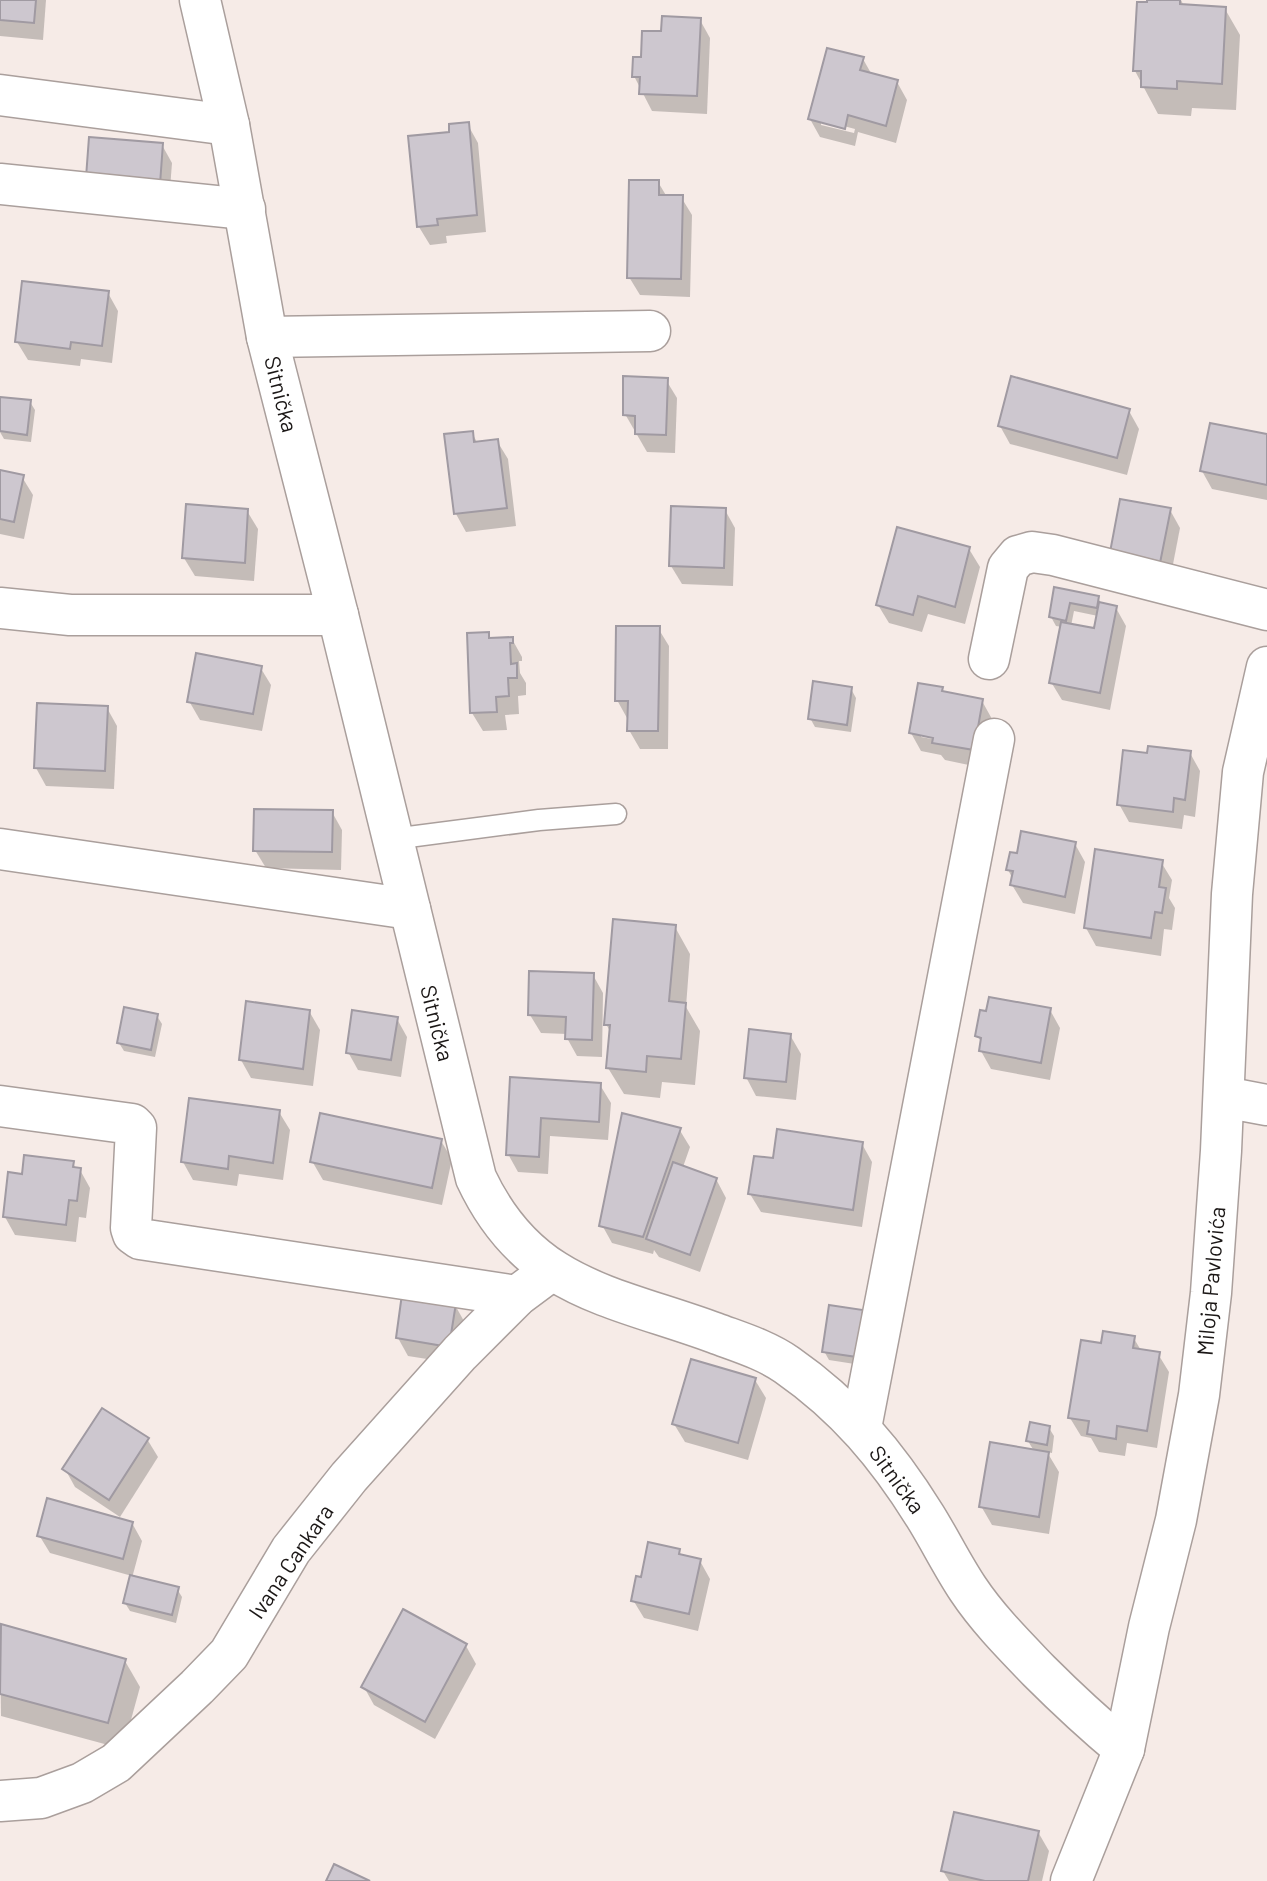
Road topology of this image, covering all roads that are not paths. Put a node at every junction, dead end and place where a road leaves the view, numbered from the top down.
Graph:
1 (200, 0) edge
2 (0, 95) edge
3 (229, 125) junction
4 (0, 184) edge
5 (245, 209) junction
6 (650, 331) dead end
7 (267, 337) junction
8 (0, 608) edge
9 (1267, 610) edge
10 (338, 615) junction
11 (989, 659) dead end
12 (1266, 675) edge
13 (994, 739) dead end
14 (616, 814) dead end
15 (393, 839) junction
16 (0, 849) edge
17 (410, 909) junction
18 (1224, 1097) junction
19 (1267, 1105) edge
20 (0, 1106) edge
21 (552, 1270) junction
22 (517, 1296) junction
23 (861, 1428) junction
24 (1124, 1749) junction
25 (0, 1801) edge
26 (1071, 1881) edge

1 - 3 street, Sitnička
2 - 3 street
3 - 5 street, Sitnička
4 - 5 street
5 - 7 street, Sitnička
6 - 7 street
7 - 10 street, Sitnička
8 - 10 street
9 - 11 street
10 - 15 street, Sitnička
12 - 18 street, Miloja Pavlovića
13 - 23 street
14 - 15 lane
15 - 17 street, Sitnička
16 - 17 street
17 - 21 street, Sitnička
18 - 19 street
18 - 24 street, Miloja Pavlovića
20 - 22 street
21 - 22 street, Ivana Cankara
21 - 23 street, Sitnička
22 - 25 street, Ivana Cankara
23 - 24 street, Sitnička
24 - 26 street, Miloja Pavlovića

